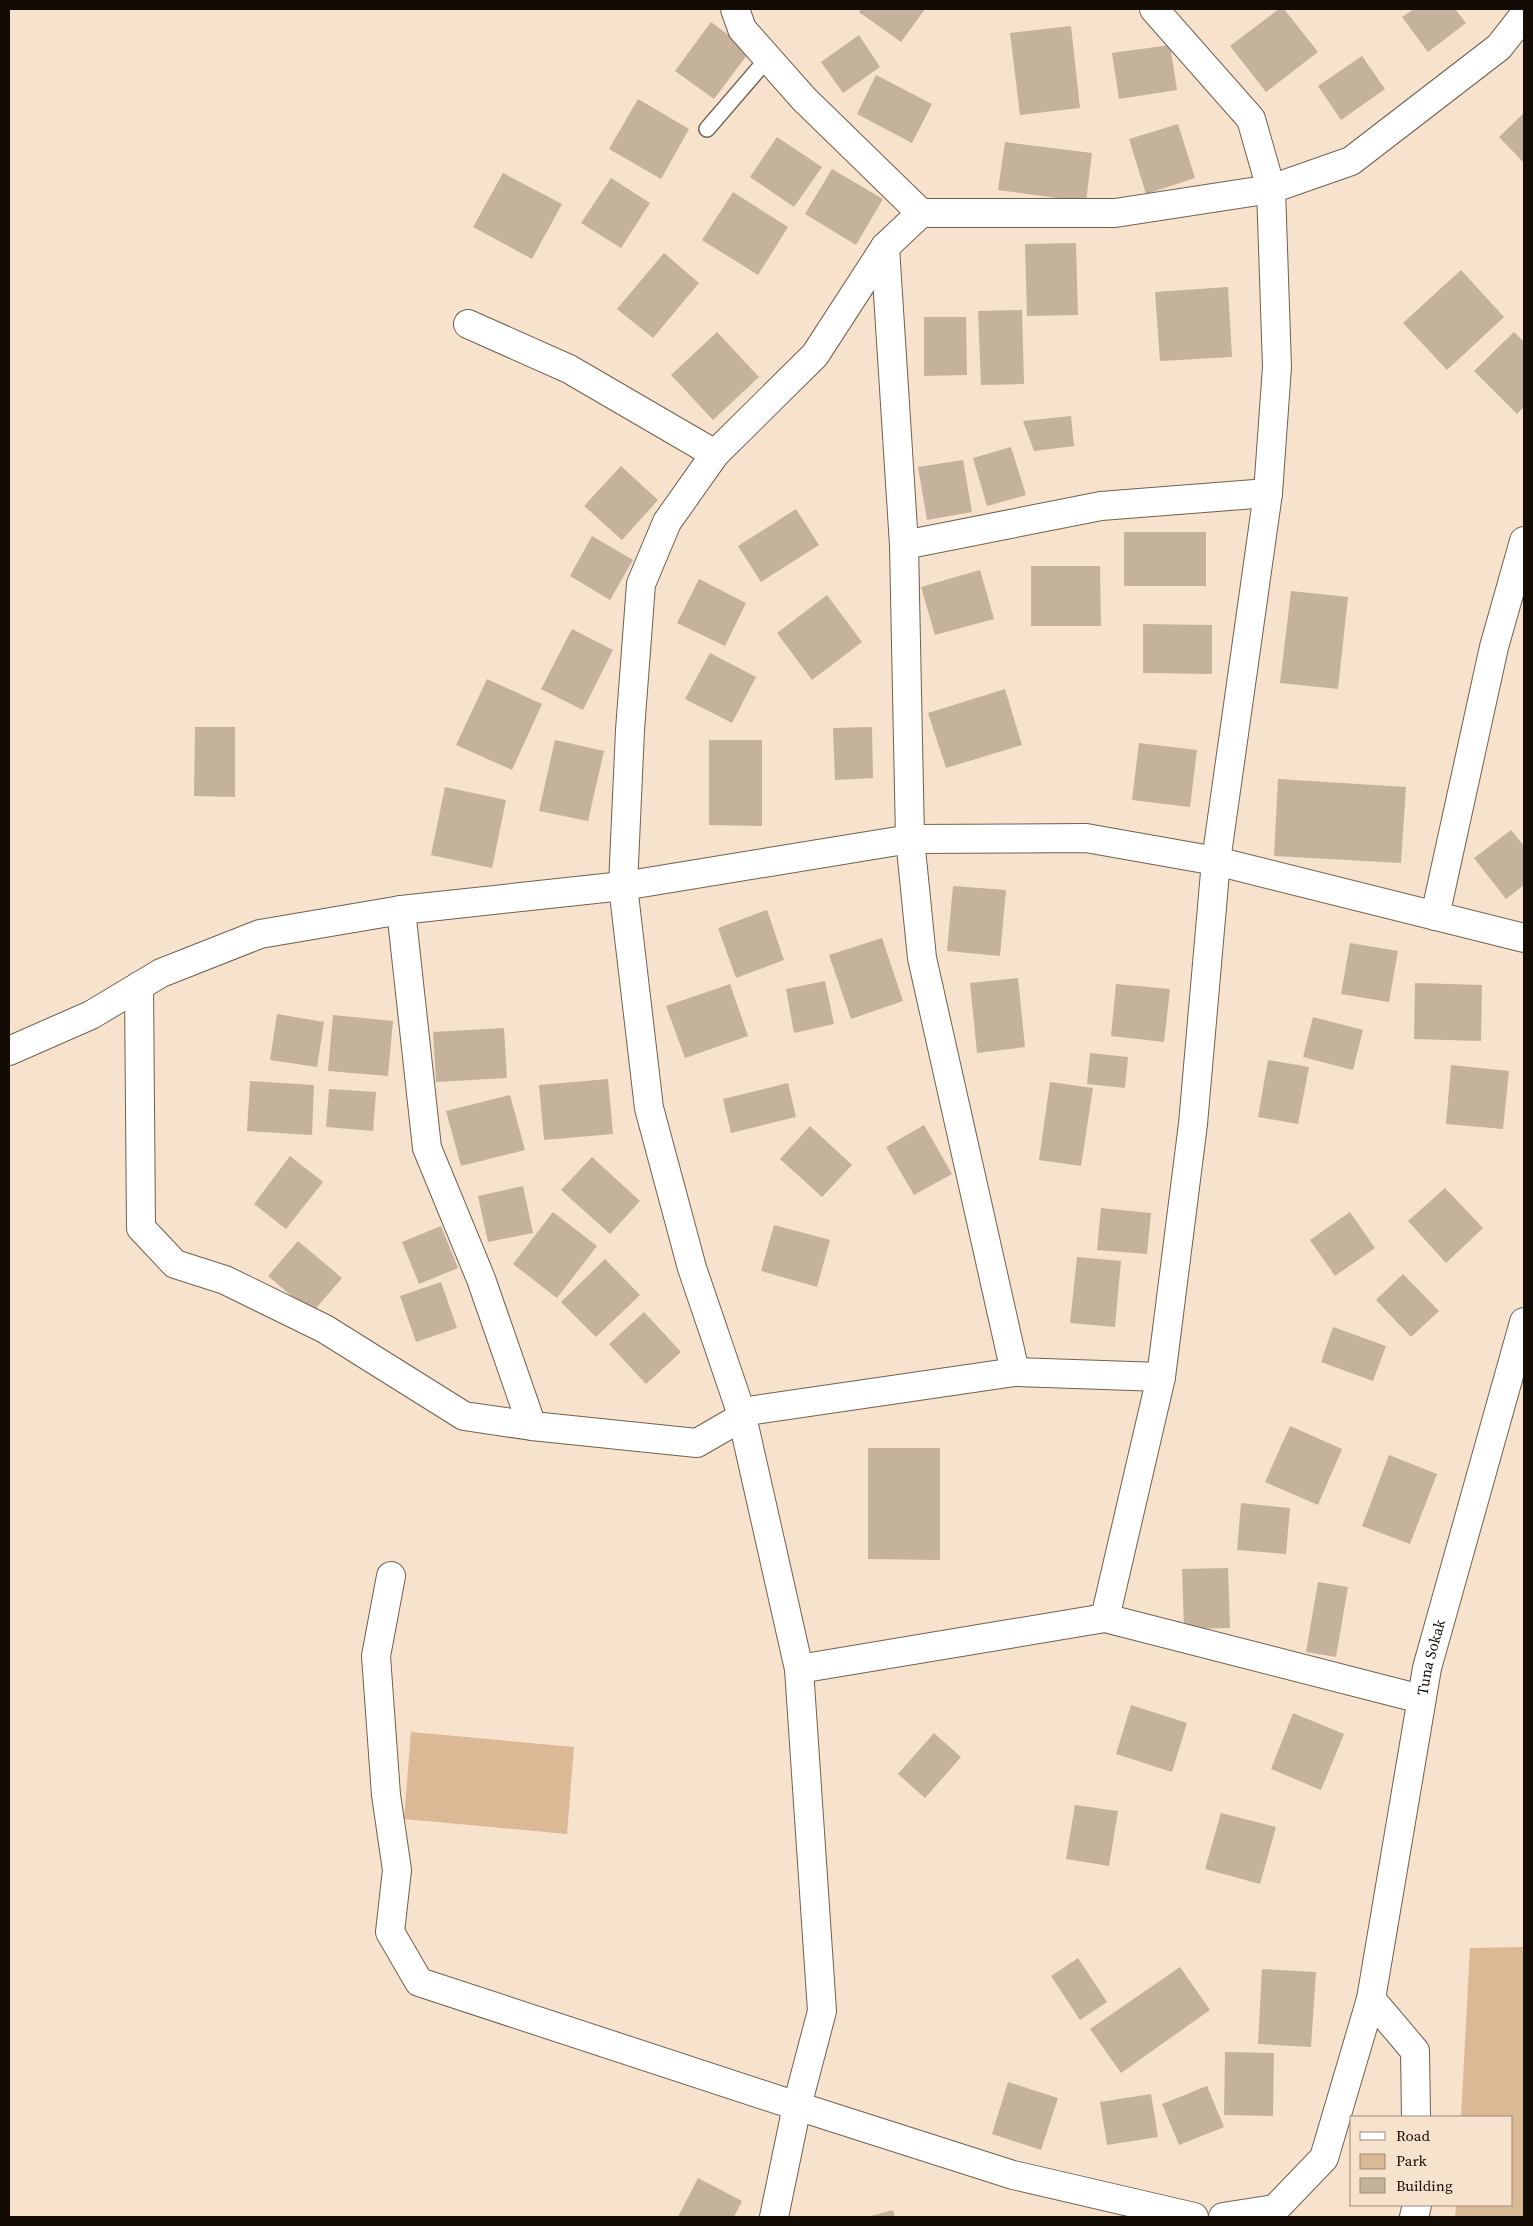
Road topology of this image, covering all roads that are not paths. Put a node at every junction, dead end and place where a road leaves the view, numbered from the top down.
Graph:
1 (735, 9) edge
2 (1154, 9) edge
3 (1524, 15) edge
4 (768, 58) junction
5 (707, 129) dead end
6 (1271, 190) junction
7 (921, 213) junction
8 (884, 247) junction
9 (468, 324) dead end
10 (715, 454) junction
11 (1268, 493) junction
12 (1524, 541) edge
13 (904, 545) junction
14 (910, 839) junction
15 (1216, 861) junction
16 (623, 886) junction
17 (401, 910) junction
18 (1435, 916) junction
19 (1524, 938) edge
20 (139, 986) junction
21 (9, 1051) edge
22 (1524, 1322) edge
23 (1014, 1372) junction
24 (1161, 1377) junction
25 (741, 1414) junction
26 (532, 1426) junction
27 (391, 1576) dead end
28 (1105, 1618) junction
29 (799, 1669) junction
30 (1421, 1699) junction
31 (1371, 1999) junction
32 (797, 2106) junction
33 (1416, 2116) edge
34 (774, 2217) edge
35 (1194, 2217) edge
36 (1223, 2217) edge

1 - 4 street
2 - 6 street
3 - 6 street
4 - 5 lane
4 - 7 street
6 - 7 street
6 - 11 street
7 - 8 street
8 - 10 street
8 - 13 street
9 - 10 street
10 - 16 street
11 - 13 street
11 - 15 street
12 - 18 street
13 - 14 street
14 - 15 street
14 - 16 street
14 - 23 street
15 - 18 street
15 - 24 street
16 - 17 street
16 - 25 street
17 - 20 street
17 - 26 street
18 - 19 street
20 - 21 street
20 - 26 street
22 - 30 street, Tuna Sokak
23 - 24 street
23 - 25 street
24 - 28 street
25 - 26 street
25 - 29 street
27 - 32 street
28 - 29 street
28 - 30 street
29 - 32 street
30 - 31 street, Tuna Sokak
31 - 33 street
31 - 36 street, Tuna Sokak
32 - 34 street
32 - 35 street

